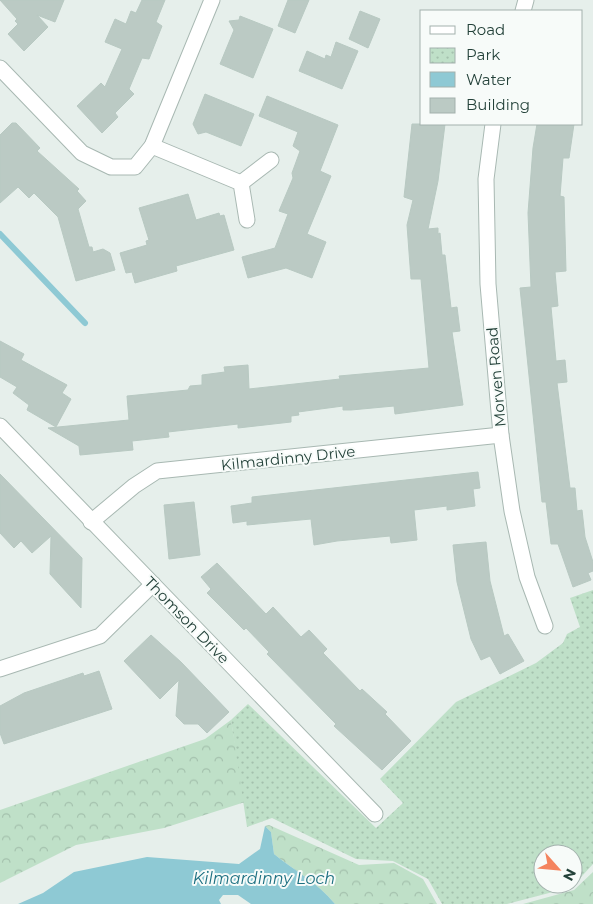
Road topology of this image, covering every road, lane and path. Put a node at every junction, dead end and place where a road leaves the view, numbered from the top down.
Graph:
1 (212, 0) edge
2 (0, 68) edge
3 (493, 125) edge
4 (152, 146) junction
5 (271, 160) dead end
6 (241, 183) junction
7 (247, 220) dead end
8 (0, 426) edge
9 (501, 435) junction
10 (92, 522) junction
11 (153, 584) junction
12 (545, 626) dead end
13 (0, 669) edge
14 (375, 814) dead end

1 - 4 street
2 - 4 street
3 - 9 street, Morven Road
4 - 6 street
5 - 6 street
6 - 7 street
8 - 10 street, Thomson Drive
9 - 10 street, Kilmardinny Drive
9 - 12 street, Morven Road
10 - 11 street, Thomson Drive
11 - 13 street
11 - 14 street, Thomson Drive

